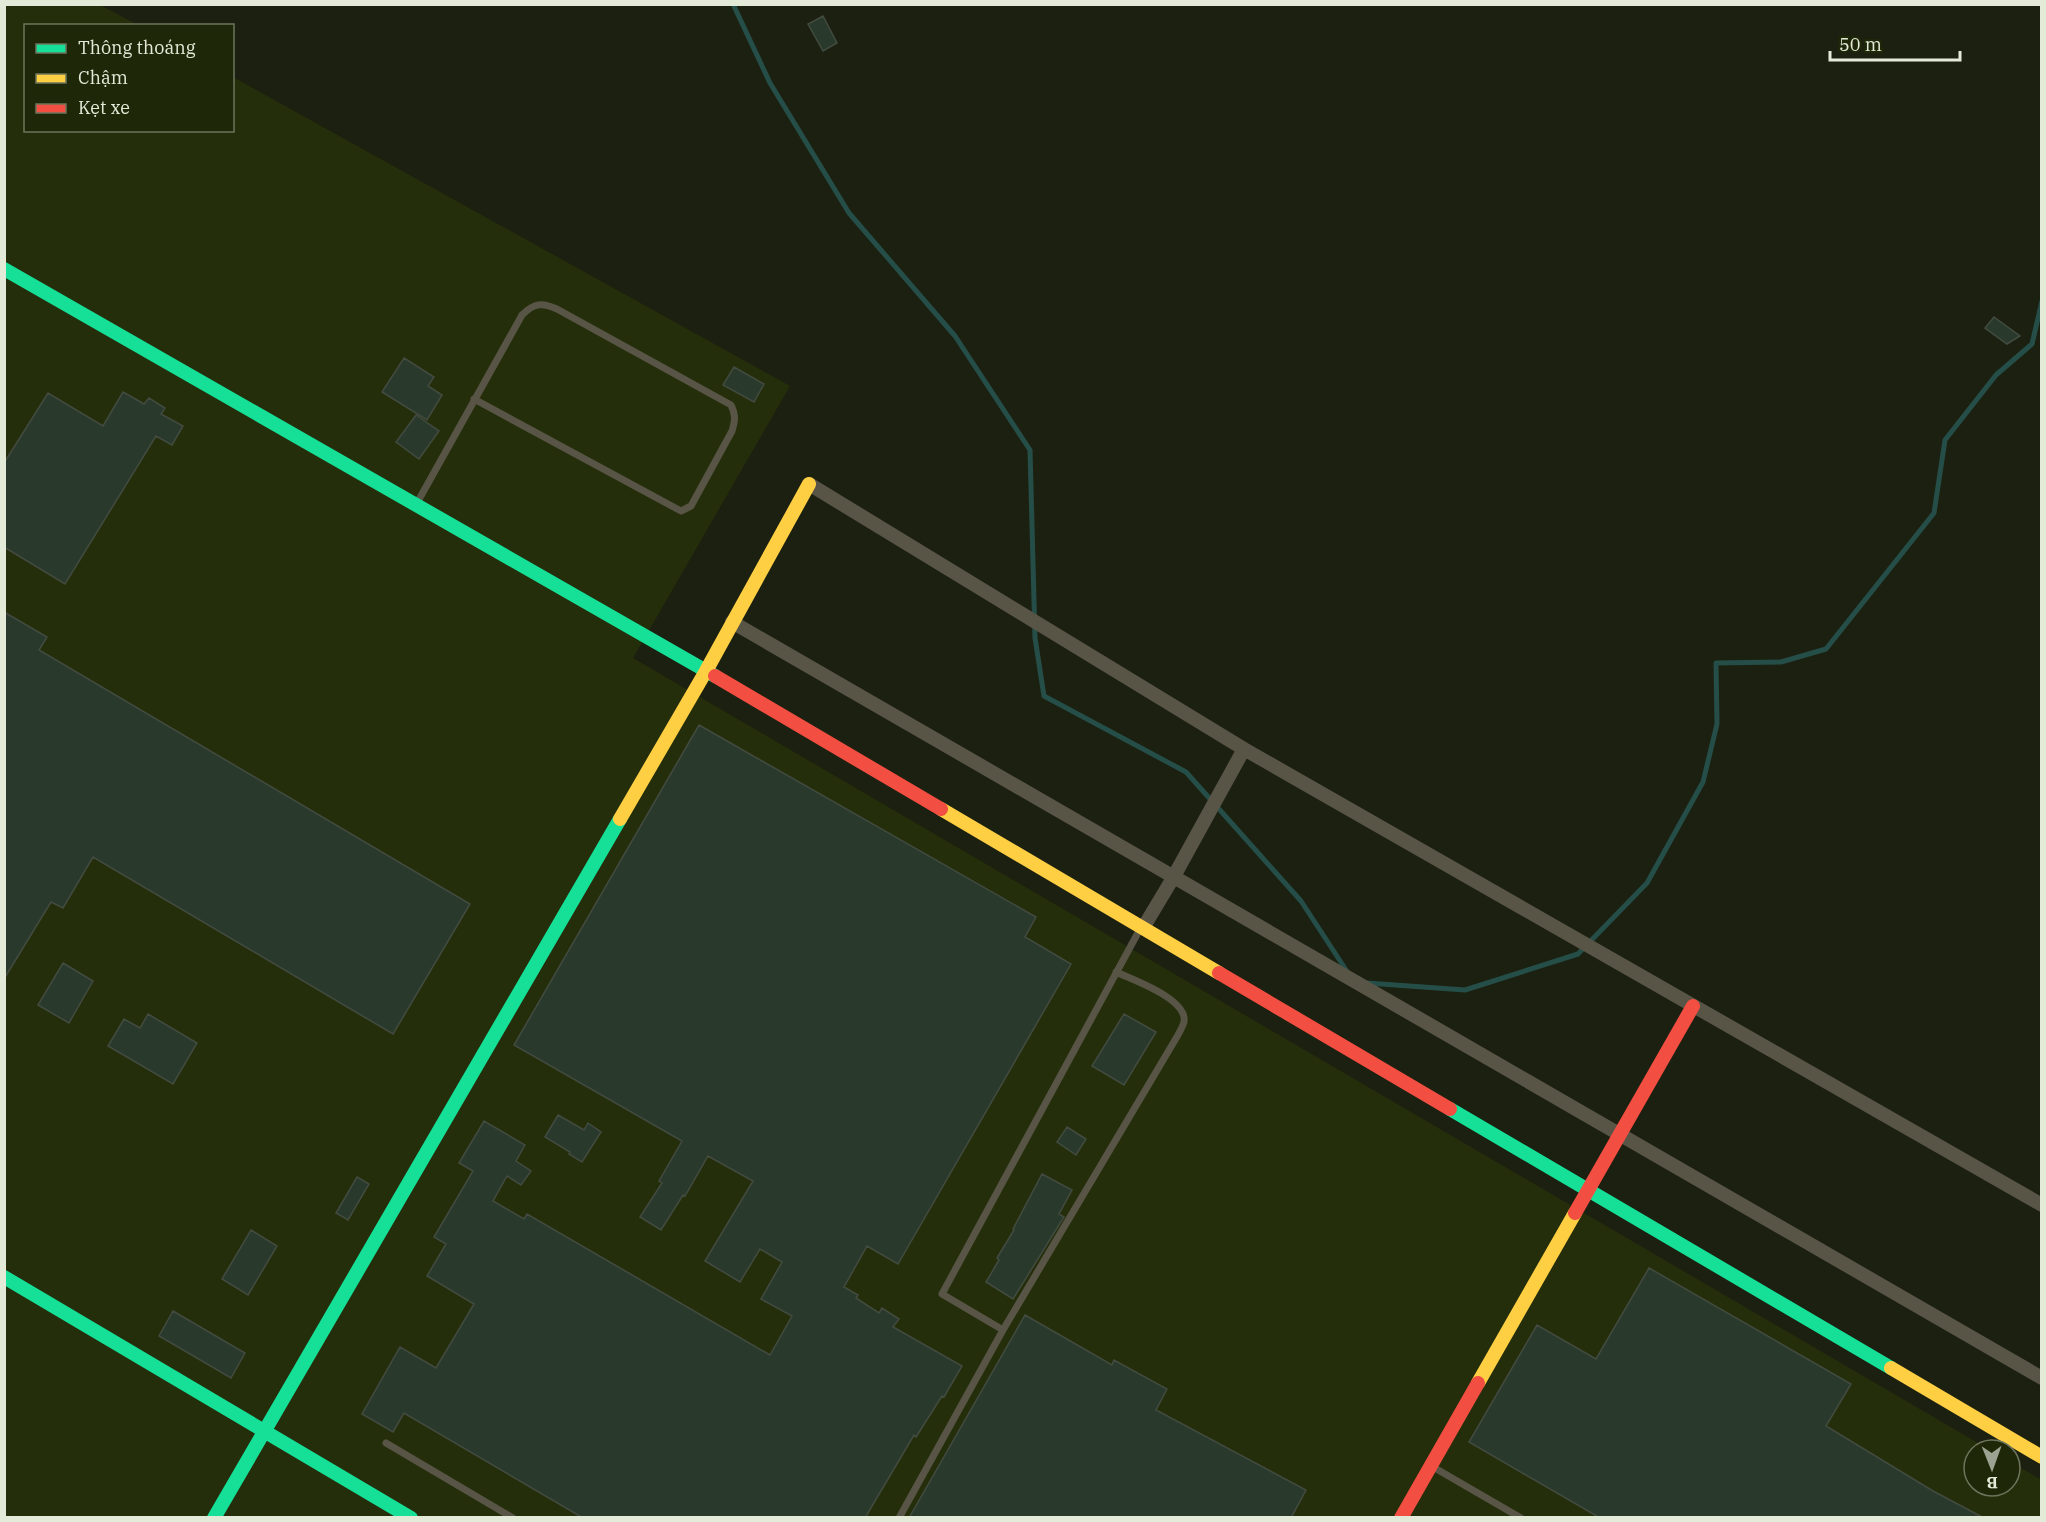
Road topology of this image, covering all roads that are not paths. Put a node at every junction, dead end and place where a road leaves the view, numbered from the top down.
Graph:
1 (4, 269) edge
2 (474, 399) junction
3 (416, 505) junction
4 (732, 622) junction
5 (706, 671) junction
6 (1244, 749) junction
7 (1173, 878) junction
8 (1142, 927) junction
9 (1116, 972) junction
10 (1693, 1006) junction
11 (1619, 1136) junction
12 (1588, 1190) junction
13 (2042, 1206) edge
14 (4, 1277) edge
15 (1003, 1330) junction
16 (2042, 1378) edge
17 (265, 1430) junction
18 (386, 1443) dead end
19 (2041, 1456) edge
20 (1431, 1465) junction
21 (214, 1518) edge
22 (411, 1518) edge
23 (513, 1518) edge
24 (898, 1518) edge
25 (1401, 1518) edge
26 (1521, 1518) edge

1 - 3 street
2 - 2 lane
2 - 3 lane
3 - 5 street
4 - 5 street
4 - 6 street
4 - 7 street
5 - 8 street
5 - 17 street
6 - 7 street
6 - 10 street
7 - 8 street
7 - 11 street
8 - 9 lane
8 - 12 street
9 - 15 lane
9 - 15 lane
10 - 11 street
10 - 13 street
11 - 12 street
11 - 16 street
12 - 19 street
12 - 20 street
14 - 17 street
15 - 24 lane
17 - 21 street
17 - 22 street
18 - 23 lane
20 - 25 street
20 - 26 lane

